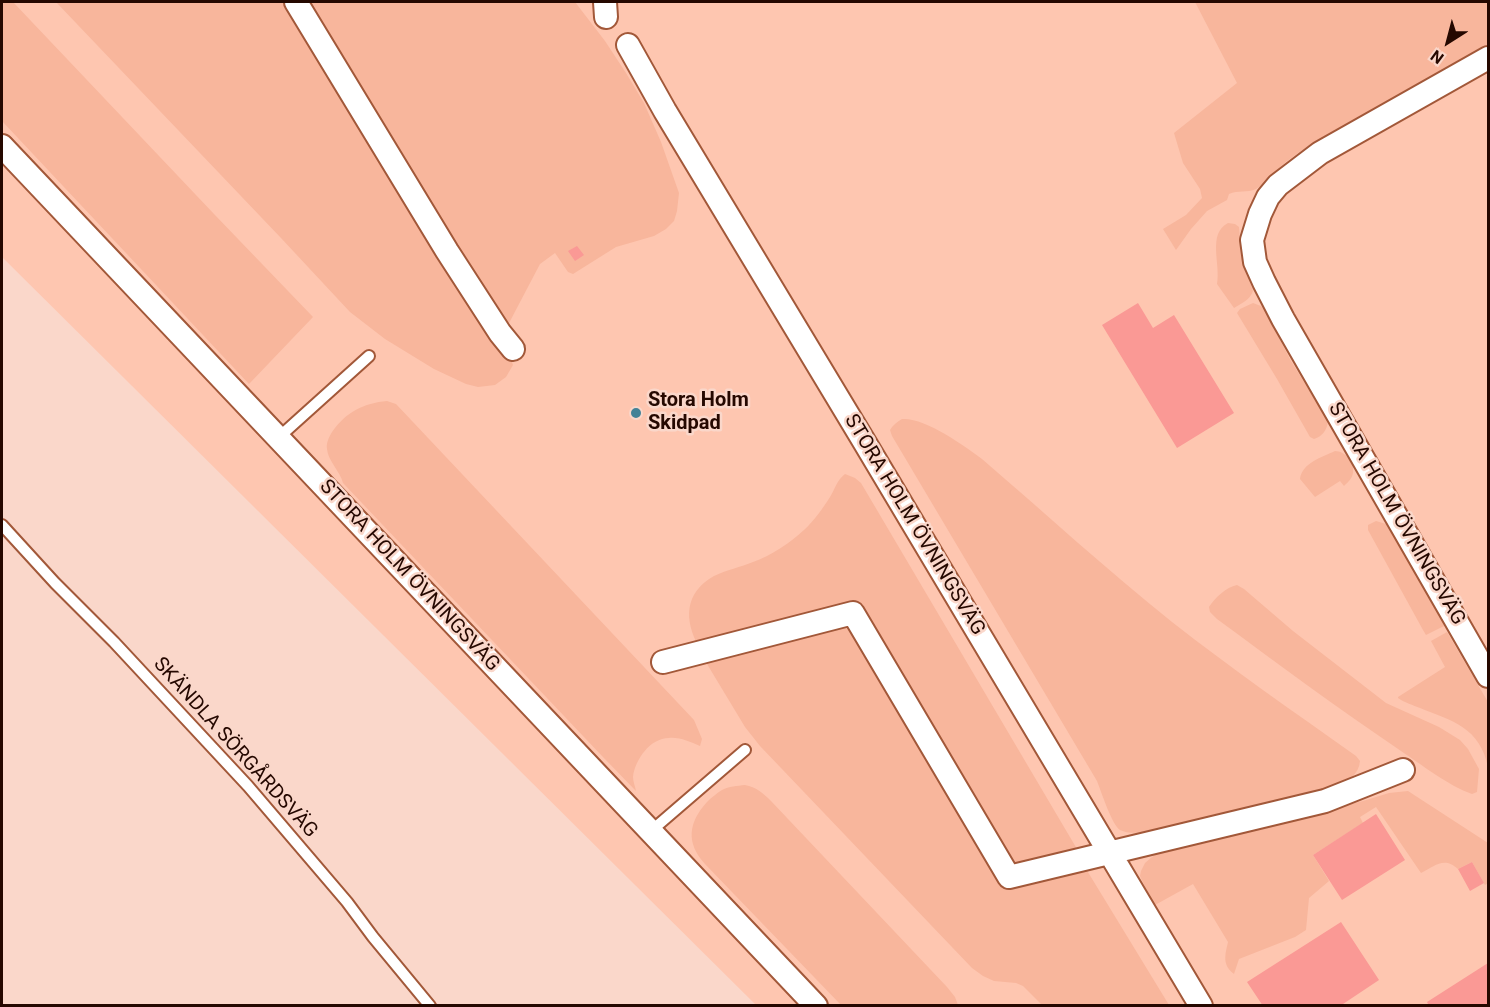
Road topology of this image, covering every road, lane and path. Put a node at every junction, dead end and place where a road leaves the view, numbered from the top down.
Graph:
1 (296, 2) edge
2 (628, 45) dead end
3 (1488, 58) edge
4 (2, 146) edge
5 (513, 349) dead end
6 (369, 356) dead end
7 (278, 438) junction
8 (2, 525) edge
9 (663, 662) dead end
10 (1485, 663) edge
11 (744, 750) dead end
12 (1403, 770) dead end
13 (651, 831) junction
14 (1110, 853) junction
15 (430, 1005) edge
16 (816, 1005) edge
17 (1201, 1005) edge

1 - 5 street
2 - 14 street, STORA HOLM ÖVNINGSVÄG
3 - 10 street, STORA HOLM ÖVNINGSVÄG
4 - 7 street, STORA HOLM ÖVNINGSVÄG
6 - 7 lane
7 - 13 street, STORA HOLM ÖVNINGSVÄG
8 - 15 lane, SKÄNDLA SÖRGÅRDSVÄG
9 - 14 street
11 - 13 lane
12 - 14 street
13 - 16 street, STORA HOLM ÖVNINGSVÄG
14 - 17 street, STORA HOLM ÖVNINGSVÄG

